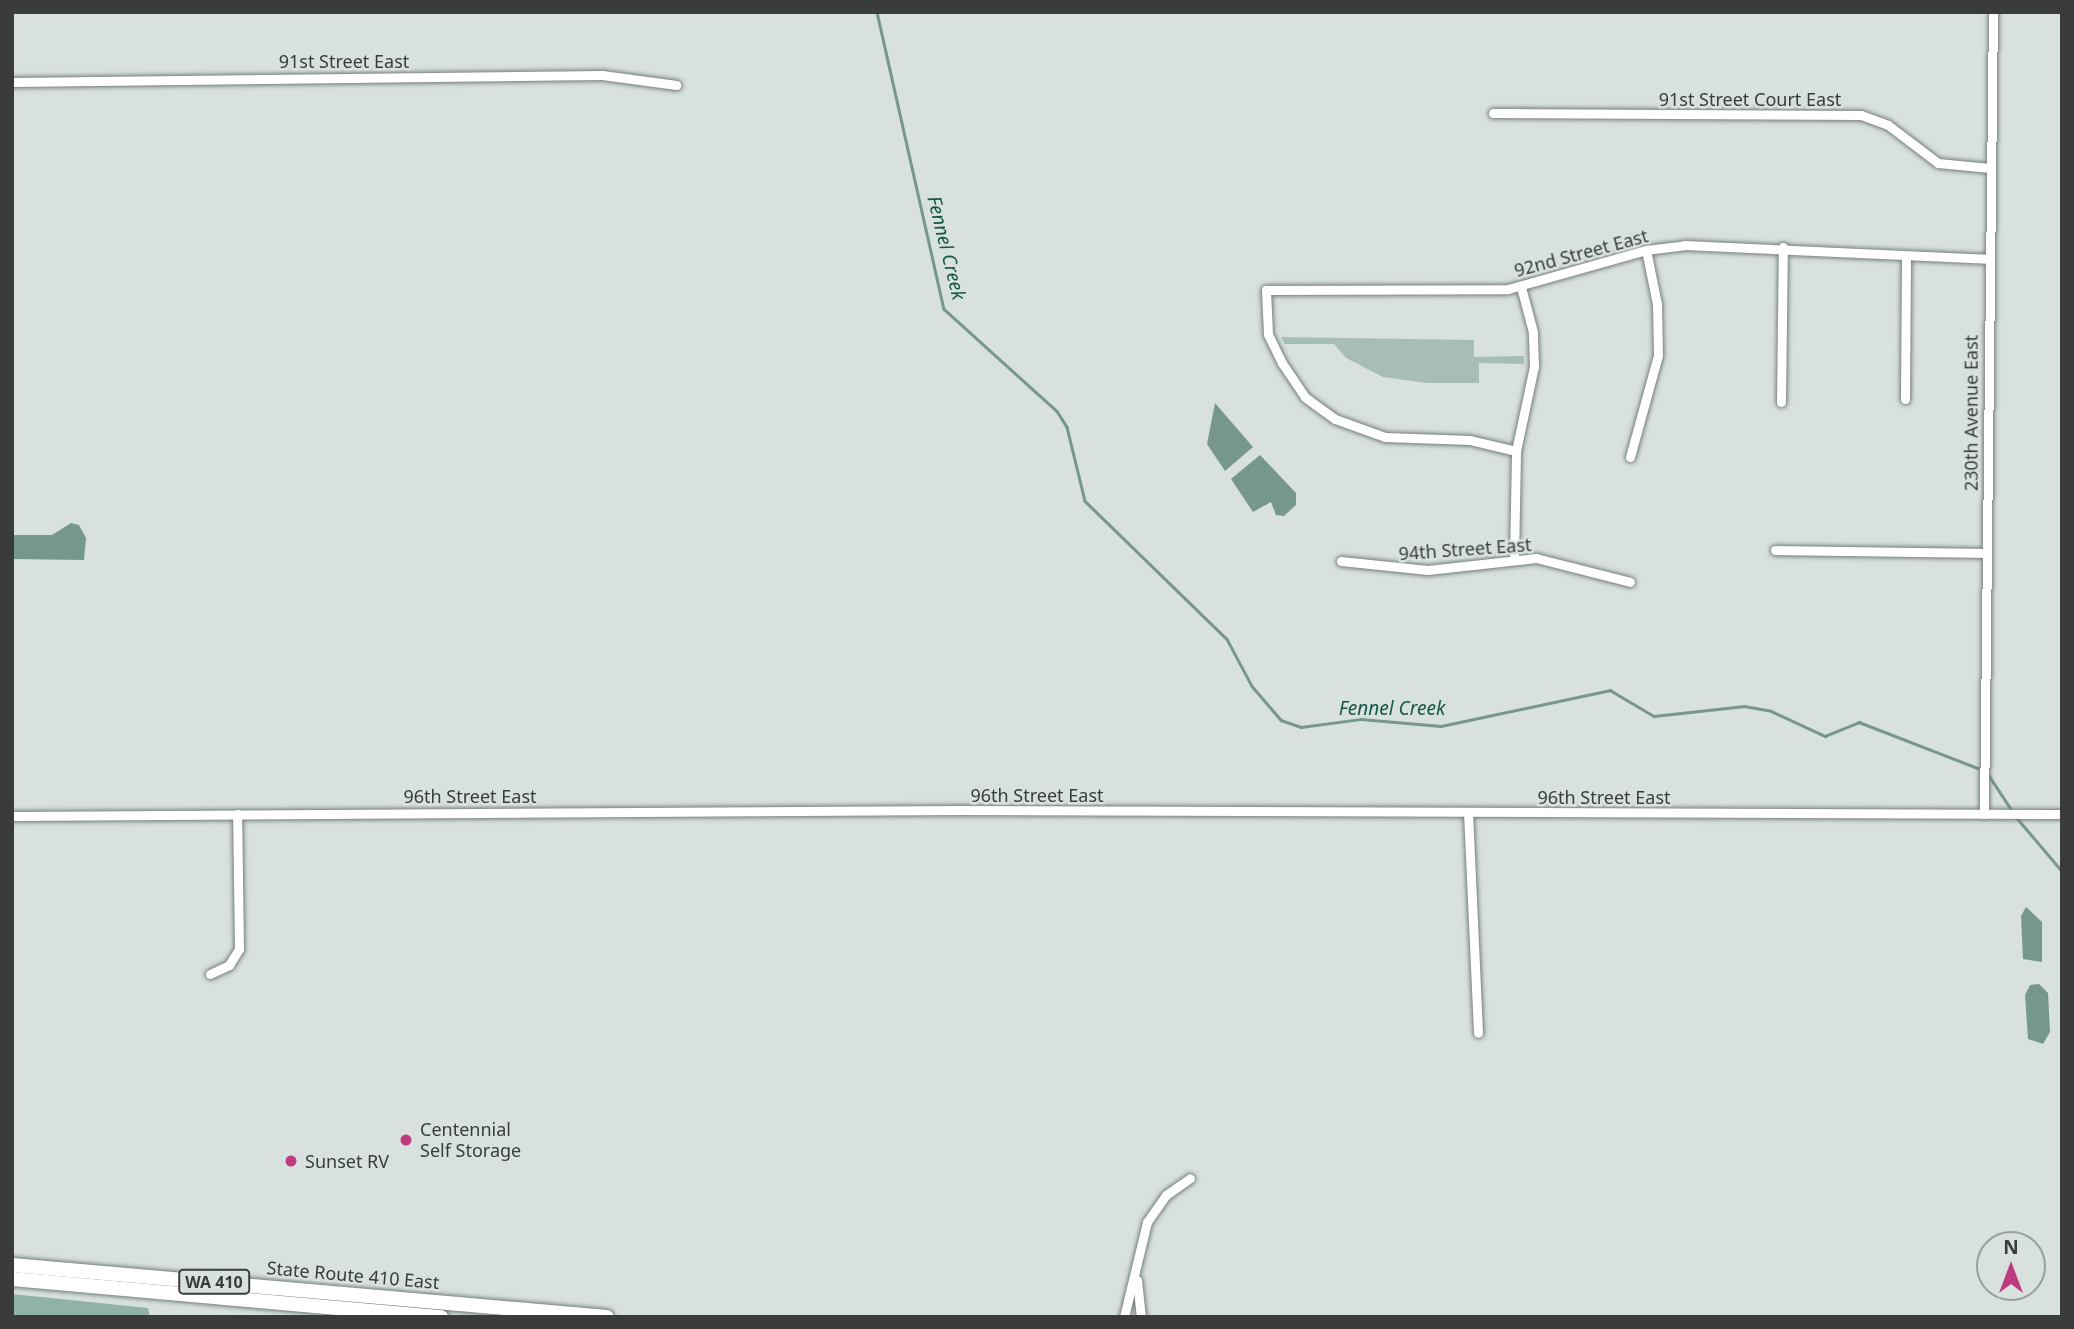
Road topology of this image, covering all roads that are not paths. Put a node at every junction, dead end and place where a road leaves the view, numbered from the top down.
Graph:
1 (1993, 12) edge
2 (12, 82) edge
3 (676, 85) dead end
4 (1493, 113) dead end
5 (1990, 168) junction
6 (1783, 247) junction
7 (1646, 250) junction
8 (1906, 257) junction
9 (1987, 259) junction
10 (1521, 287) junction
11 (1905, 399) dead end
12 (1781, 402) dead end
13 (1516, 451) junction
14 (1630, 457) dead end
15 (1774, 550) dead end
16 (1986, 554) junction
17 (1514, 558) junction
18 (1341, 562) dead end
19 (1630, 582) dead end
20 (1468, 812) junction
21 (237, 814) junction
22 (1984, 814) junction
23 (2062, 814) edge
24 (12, 816) edge
25 (210, 974) dead end
26 (1478, 1033) dead end
27 (1191, 1178) dead end
28 (12, 1265) edge
29 (1136, 1265) junction
30 (12, 1279) edge
31 (411, 1310) edge
32 (441, 1317) edge
33 (607, 1317) edge
34 (1124, 1317) edge
35 (1141, 1317) edge

1 - 5 street, 230th Avenue East
2 - 3 street, 91st Street East
4 - 5 street, 91st Street Court East
5 - 9 street, 230th Avenue East
6 - 7 street, 92nd Street East
6 - 8 street, 92nd Street East
6 - 12 street
7 - 10 street, 92nd Street East
7 - 14 street
8 - 9 street, 92nd Street East
8 - 11 street
9 - 16 street, 230th Avenue East
10 - 13 street
10 - 13 street, 92nd Street East
13 - 17 street
15 - 16 street
16 - 22 street, 230th Avenue East
17 - 18 street, 94th Street East
17 - 19 street, 94th Street East
20 - 21 street, 96th Street East
20 - 22 street, 96th Street East
20 - 26 street
21 - 24 street, 96th Street East
21 - 25 street
22 - 23 street, 96th Street East
27 - 29 street
28 - 31 main road, State Route 410 East / WA 410
29 - 34 street
29 - 35 street
30 - 31 main road, State Route 410 East / WA 410
31 - 32 main road, State Route 410 East / WA 410
31 - 33 main road, State Route 410 East / WA 410

